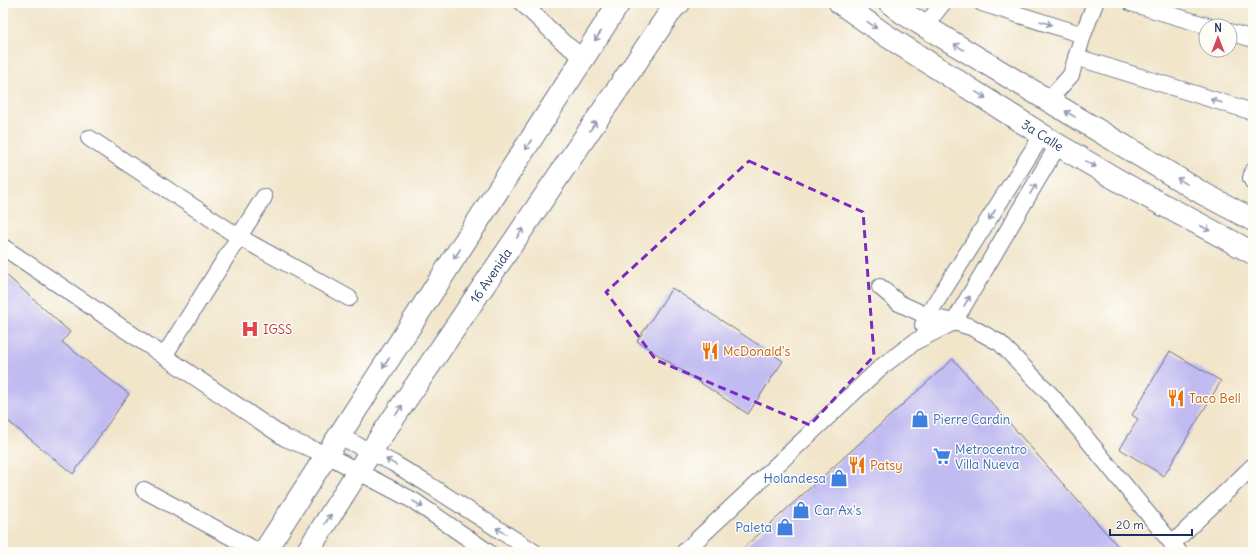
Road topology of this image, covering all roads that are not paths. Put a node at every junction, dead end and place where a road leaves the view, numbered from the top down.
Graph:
1 (522, 3) edge
2 (619, 3) edge
3 (679, 3) edge
4 (840, 3) edge
5 (890, 3) edge
6 (943, 3) edge
7 (982, 3) edge
8 (1095, 3) edge
9 (1131, 3) edge
10 (1028, 10) edge
11 (1198, 23) edge
12 (924, 27) junction
13 (1238, 34) edge
14 (1083, 35) junction
15 (1253, 39) edge
16 (1076, 57) junction
17 (584, 58) junction
18 (1048, 101) junction
19 (1253, 112) edge
20 (89, 138) dead end
21 (1050, 140) junction
22 (1253, 172) edge
23 (1253, 182) edge
24 (264, 197) dead end
25 (1253, 220) edge
26 (239, 236) junction
27 (3, 248) edge
28 (1253, 253) edge
29 (880, 287) dead end
30 (349, 298) dead end
31 (927, 316) junction
32 (954, 322) junction
33 (916, 341) junction
34 (164, 356) junction
35 (339, 436) junction
36 (371, 451) junction
37 (327, 456) junction
38 (1253, 466) edge
39 (358, 473) junction
40 (144, 490) dead end
41 (1175, 548) edge
42 (259, 552) edge
43 (264, 552) edge
44 (307, 552) edge
45 (488, 552) edge
46 (534, 552) edge
47 (684, 552) edge

1 - 17 lane
2 -> 17 main road
36 -> 3 main road, 16 Avenida
4 -> 21 main road, 3a Calle
5 - 12 main road
6 - 12 lane
7 - 10 lane
8 - 14 lane
9 - 11 lane
10 -> 14 lane
18 -> 12 main road
13 - 15 lane
14 - 16 lane
16 - 18 lane
19 -> 16 lane
17 -> 35 main road
25 -> 18 main road
20 - 26 lane
21 -> 28 main road, 3a Calle
21 -> 31 lane
32 -> 21 lane
22 - 23 lane
24 - 26 lane
26 - 30 lane
26 - 34 lane
27 - 34 lane
29 - 31 lane
31 - 32 lane
31 - 33 lane
32 - 33 lane
32 - 41 lane
33 - 47 lane
34 - 37 lane
35 - 36 lane
35 - 37 main road
36 - 39 main road, 16 Avenida
46 -> 36 lane
37 - 39 lane
37 - 43 main road
38 - 41 lane
44 -> 39 main road, 16 Avenida
39 -> 45 lane
40 - 42 lane

